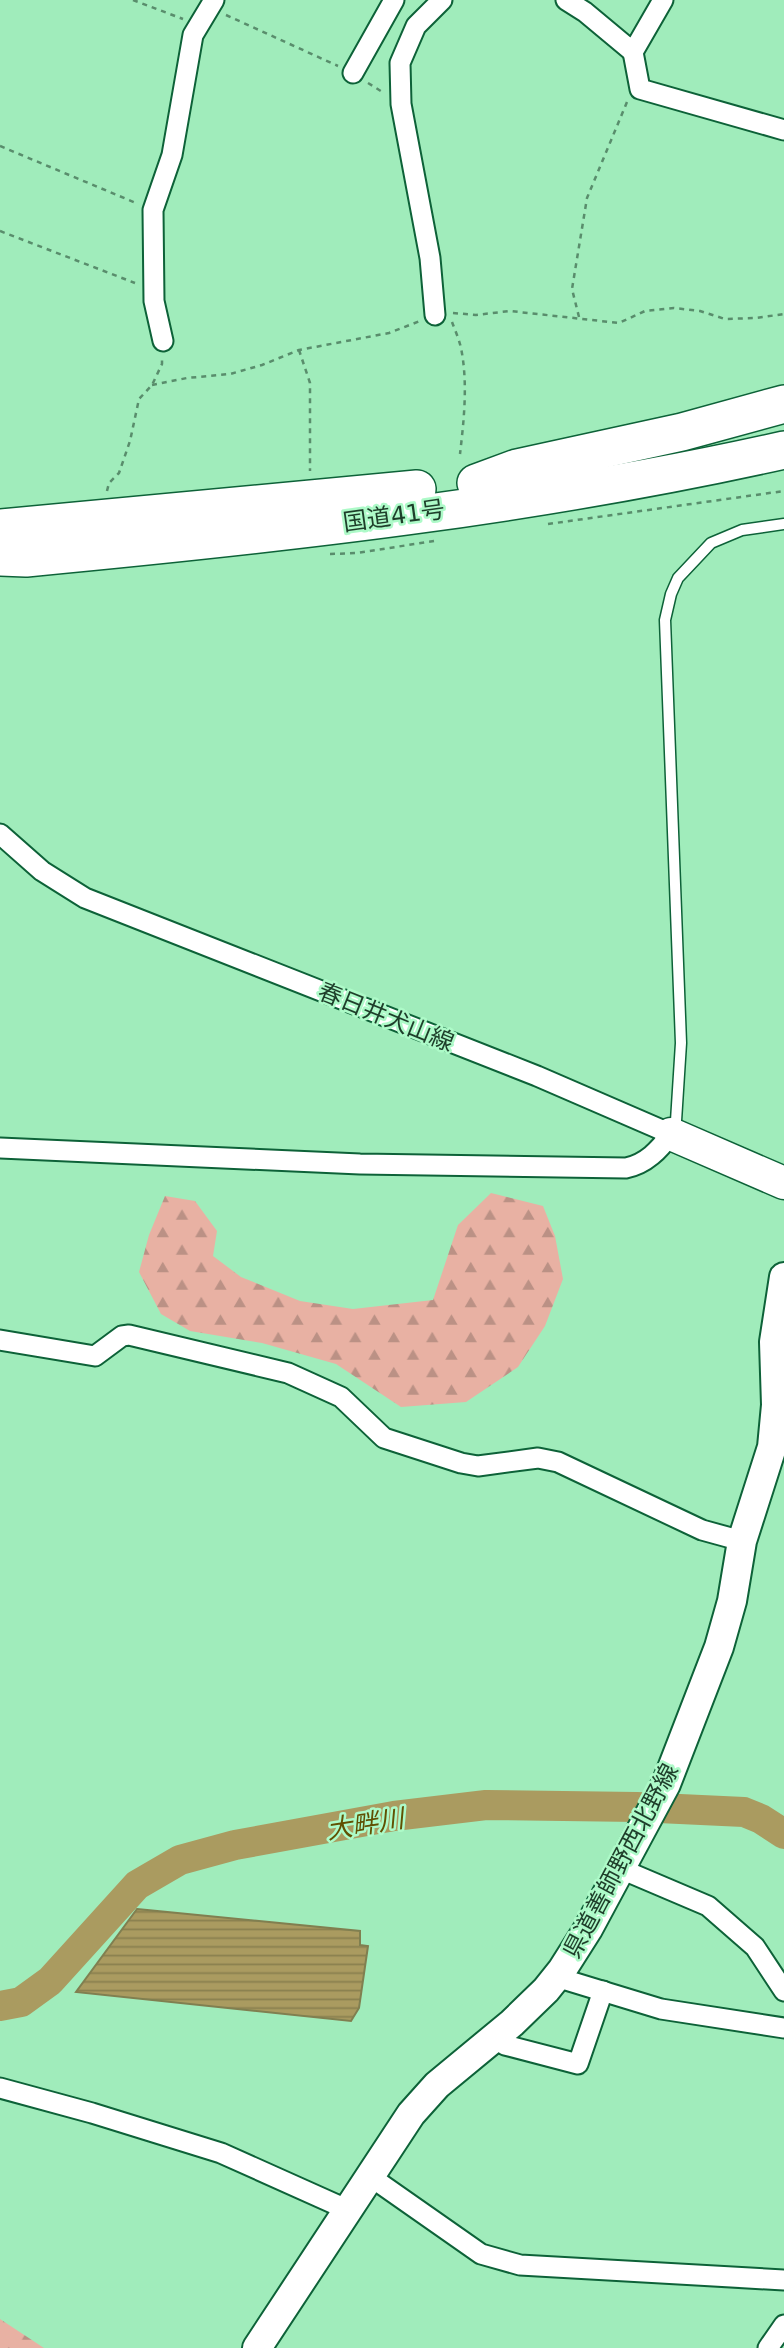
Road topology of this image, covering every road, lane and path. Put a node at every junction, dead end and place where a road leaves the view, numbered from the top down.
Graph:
1 (133, 0) edge
2 (394, 0) edge
3 (442, 0) edge
4 (566, 0) edge
5 (663, 0) edge
6 (211, 4) edge
7 (199, 25) junction
8 (633, 52) junction
9 (354, 74) junction
10 (627, 102) dead end
11 (401, 104) junction
12 (784, 130) edge
13 (0, 146) edge
14 (153, 210) junction
15 (0, 231) edge
16 (154, 291) junction
17 (784, 314) edge
18 (435, 315) joint
19 (580, 318) junction
20 (163, 341) joint
21 (299, 350) junction
22 (152, 385) junction
23 (784, 404) edge
24 (784, 428) edge
25 (784, 450) edge
26 (468, 469) junction
27 (784, 475) edge
28 (310, 478) dead end
29 (104, 500) dead end
30 (784, 523) edge
31 (0, 528) edge
32 (208, 541) junction
33 (0, 557) edge
34 (0, 834) edge
35 (671, 1134) junction
36 (0, 1148) edge
37 (784, 1183) edge
38 (784, 1277) edge
39 (0, 1339) edge
40 (742, 1541) junction
41 (621, 1869) junction
42 (556, 1977) junction
43 (603, 1991) junction
44 (784, 1991) edge
45 (784, 2028) edge
46 (494, 2038) junction
47 (0, 2088) edge
48 (371, 2177) junction
49 (346, 2209) junction
50 (784, 2280) edge
51 (784, 2325) edge
52 (257, 2348) edge
53 (768, 2348) edge

1 - 7 path
2 - 9 street
3 - 11 street
4 - 8 street
5 - 8 street
6 - 7 street
6 - 9 path
7 - 14 street
8 - 12 street
9 - 11 path
10 - 19 path
11 - 18 street
13 - 14 path
14 - 16 street
15 - 16 path
16 - 20 street
17 - 19 path
18 - 21 path
19 - 26 path
20 - 22 path
21 - 22 path
21 - 28 path
22 - 29 path
23 - 26 highway
24 - 26 highway, 国道41号
25 - 32 highway, 国道41号
26 - 31 highway, 国道41号
27 - 32 highway
30 - 35 lane
32 - 33 highway, 国道41号
34 - 35 street, 春日井犬山線
35 - 36 street
35 - 37 main road, 春日井犬山線
38 - 40 main road, 県道善師野西北野線
39 - 40 street
40 - 41 main road, 県道善師野西北野線
41 - 42 main road, 県道善師野西北野線
41 - 44 street
42 - 43 street
42 - 46 main road, 県道善師野西北野線
43 - 45 street
43 - 46 street
46 - 48 main road, 県道善師野西北野線
47 - 49 street
48 - 49 main road, 県道善師野西北野線
48 - 50 street
49 - 52 main road, 県道善師野西北野線
51 - 53 street

